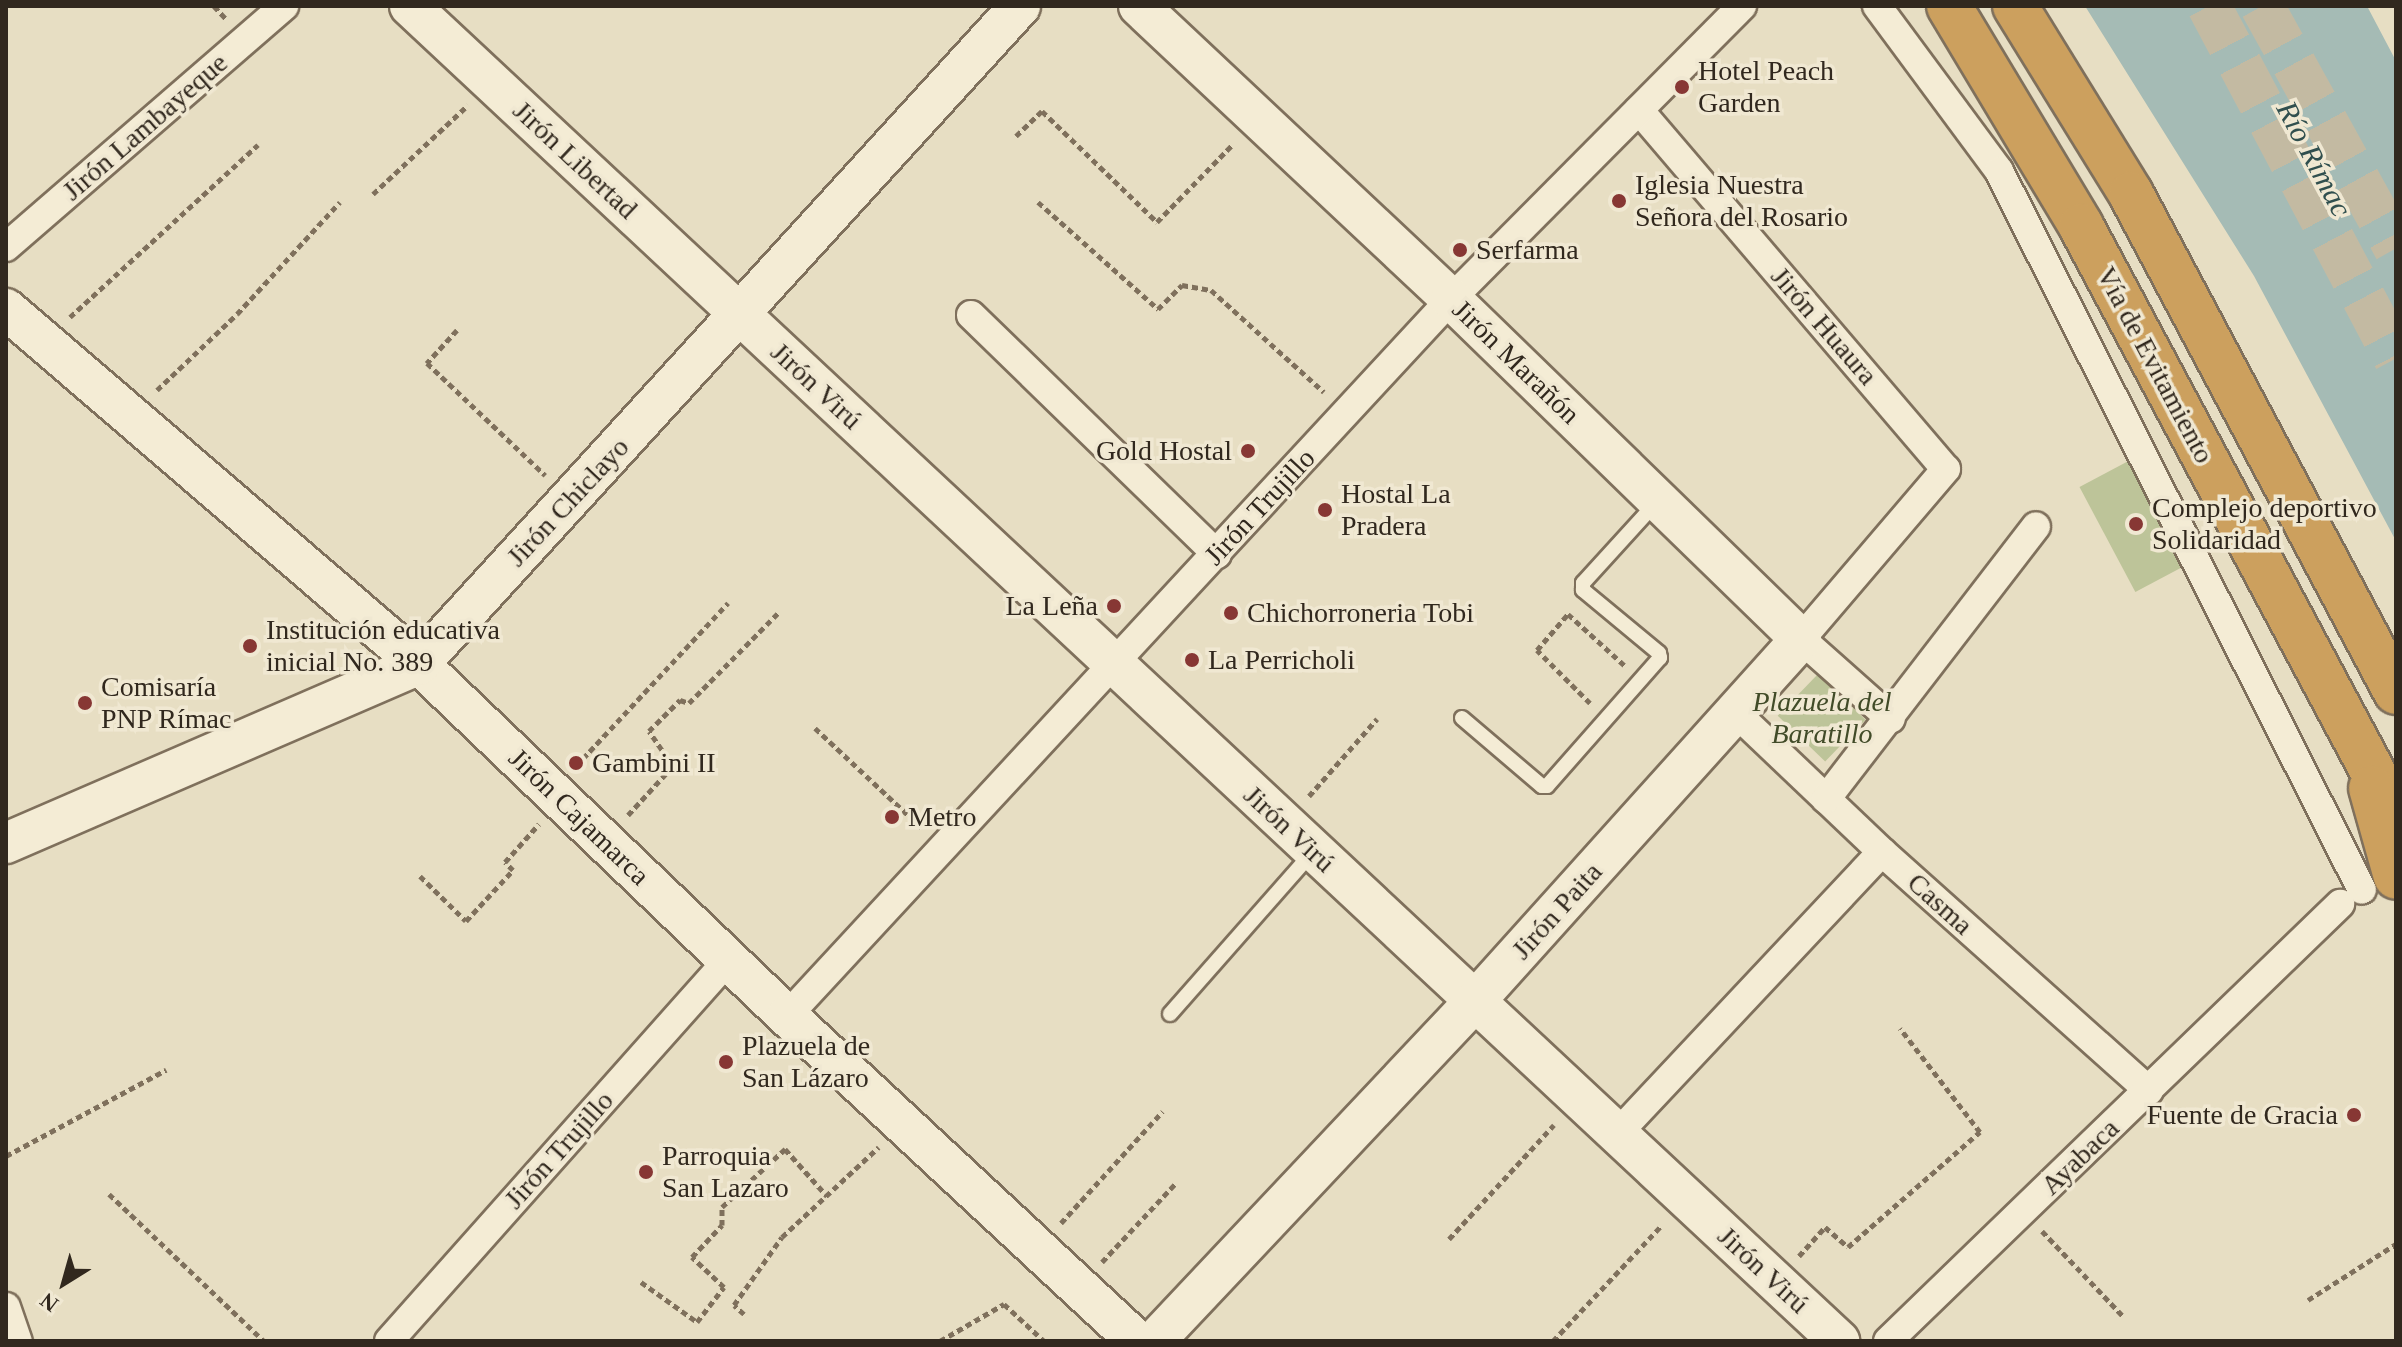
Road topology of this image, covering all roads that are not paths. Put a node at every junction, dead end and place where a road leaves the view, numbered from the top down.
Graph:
1 (284, 6) edge
2 (410, 6) edge
3 (1020, 6) edge
4 (1139, 6) edge
5 (1742, 6) edge
6 (1877, 6) edge
7 (1949, 6) edge
8 (2015, 6) edge
9 (1639, 110) junction
10 (6, 247) edge
11 (1451, 299) junction
12 (6, 309) edge
13 (741, 315) junction
14 (971, 315) dead end
15 (1946, 469) joint
16 (1658, 501) junction
17 (2036, 526) dead end
18 (1217, 554) junction
19 (1801, 639) junction
20 (419, 664) junction
21 (1113, 667) junction
22 (2396, 692) edge
23 (1735, 712) junction
24 (1462, 718) dead end
25 (1891, 719) junction
26 (2361, 751) junction
27 (1826, 799) junction
28 (2396, 815) edge
29 (6, 843) edge
30 (1314, 852) junction
31 (1882, 852) junction
32 (2366, 890) edge
33 (728, 960) junction
34 (1475, 1001) junction
35 (1170, 1014) dead end
36 (787, 1016) junction
37 (2149, 1091) junction
38 (1617, 1134) junction
39 (6, 1307) edge
40 (18, 1341) edge
41 (389, 1341) edge
42 (1137, 1341) edge
43 (1155, 1341) edge
44 (1839, 1341) edge
45 (1888, 1341) edge

1 - 10 street, Jirón Lambayeque
2 - 13 main road, Jirón Libertad
3 - 13 main road, Jirón Chiclayo
4 - 11 main road, Jirón Marañón
5 - 9 street, Jirón Trujillo
6 - 32 street
7 - 26 highway, Vía de Evitamiento
8 - 22 highway
9 - 11 street, Jirón Trujillo
9 - 15 street, Jirón Huaura
11 - 16 main road, Jirón Marañón
11 - 18 street, Jirón Trujillo
12 - 20 main road, Jirón Cajamarca
13 - 20 main road, Jirón Chiclayo
13 - 21 main road, Jirón Virú
14 - 18 street
15 - 19 street, Jirón Paita
16 - 19 main road, Jirón Marañón
16 - 24 lane
17 - 25 street
18 - 21 street, Jirón Trujillo
19 - 23 main road, Jirón Paita
19 - 25 street, Jirón Marañón
20 - 29 main road, Jirón Chiclayo
20 - 33 main road, Jirón Cajamarca
21 - 30 main road, Jirón Virú
21 - 36 street, Jirón Trujillo
23 - 27 street, Casma
23 - 34 main road, Jirón Paita
25 - 27 street
26 - 28 highway, Vía de Evitamiento
26 - 32 highway
27 - 31 street, Casma
30 - 34 main road, Jirón Virú
30 - 35 lane
31 - 37 street, Casma
31 - 38 street
32 - 37 street, Ayabaca
33 - 36 main road, Jirón Cajamarca
33 - 41 street, Jirón Trujillo
34 - 38 main road, Jirón Virú
34 - 43 main road, Jirón Paita
36 - 42 main road, Jirón Cajamarca
37 - 45 street, Ayabaca
38 - 44 main road, Jirón Virú
39 - 40 street

